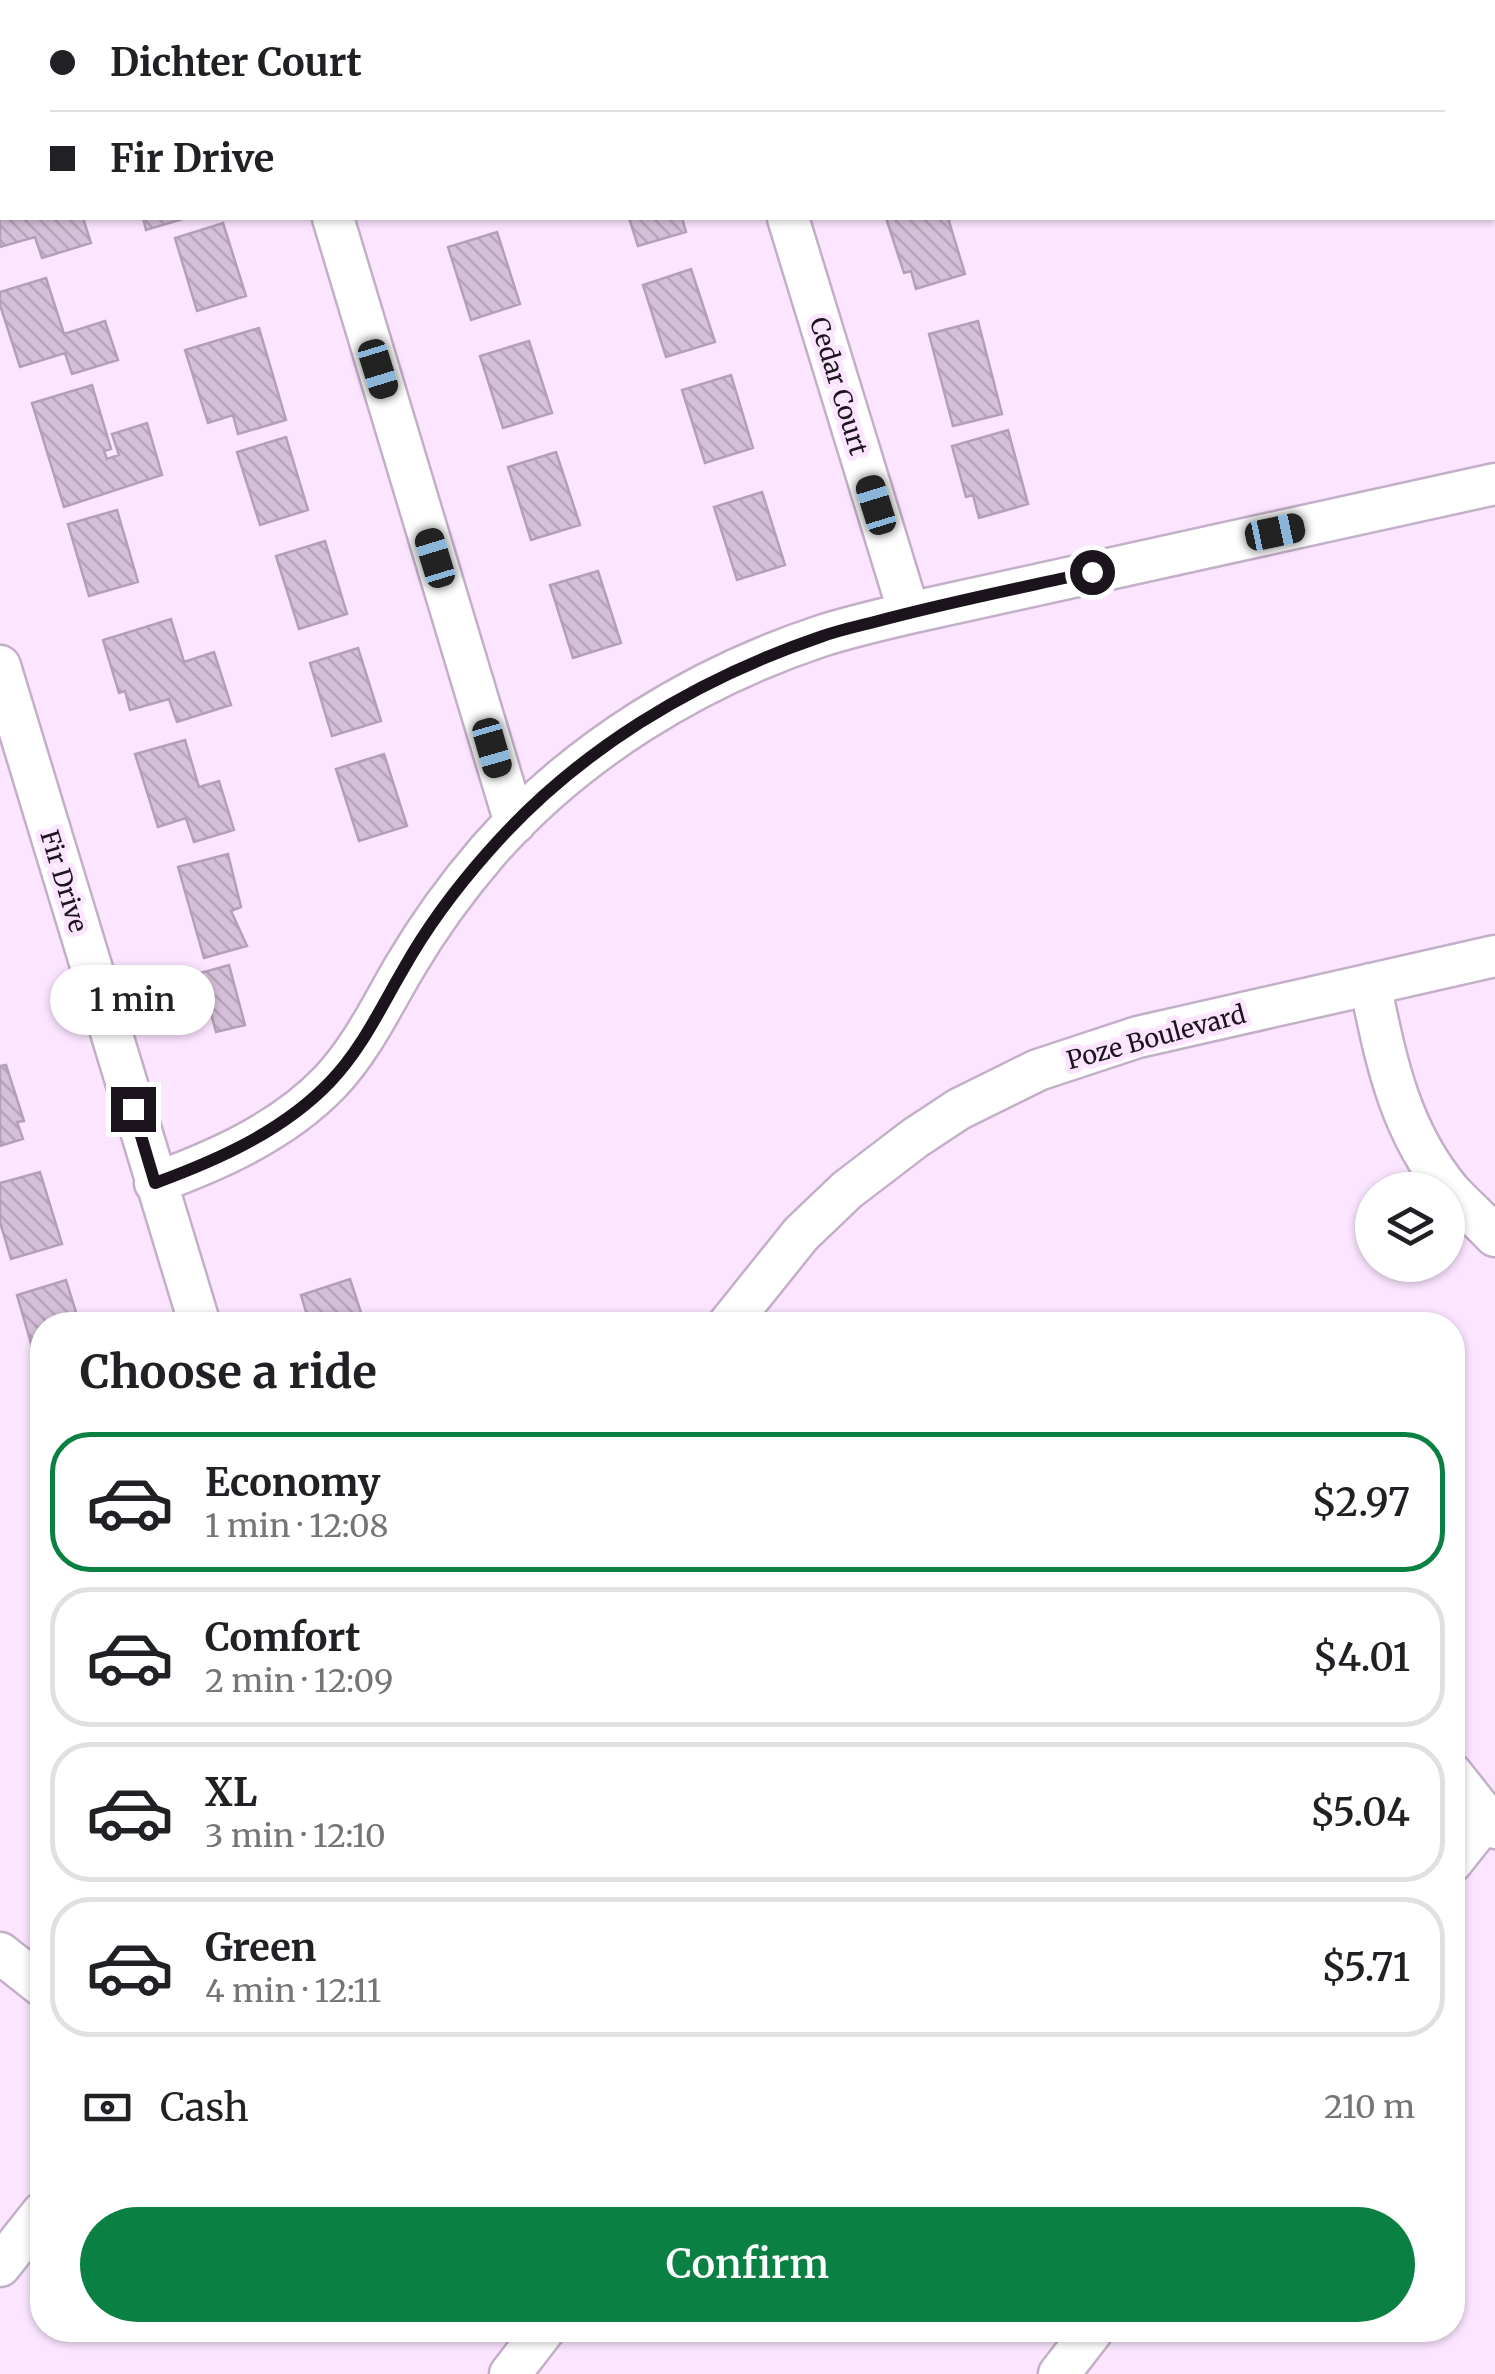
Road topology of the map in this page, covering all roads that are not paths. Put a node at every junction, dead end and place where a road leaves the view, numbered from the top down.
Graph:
1 (334, 220) edge
2 (789, 220) edge
3 (1495, 484) edge
4 (908, 613) junction
5 (0, 666) edge
6 (515, 823) junction
7 (1495, 956) edge
8 (1370, 984) junction
9 (155, 1183) junction
10 (1495, 1236) edge
11 (196, 1312) edge
12 (738, 1312) edge
13 (1465, 1790) edge
14 (1491, 1823) edge
15 (1465, 1849) edge
16 (0, 1953) edge
17 (30, 1977) edge
18 (30, 2228) edge
19 (0, 2266) edge
20 (535, 2342) edge
21 (1084, 2342) edge
22 (510, 2374) edge
23 (1059, 2374) edge

1 - 6 street
2 - 4 street, Cedar Court
3 - 4 street
4 - 6 street
5 - 9 street, Fir Drive
6 - 9 street
7 - 8 street, Poze Boulevard
8 - 10 street
8 - 12 street, Poze Boulevard
9 - 11 street, Fir Drive
13 - 14 street
14 - 15 street
16 - 17 street
18 - 19 street
20 - 22 street
21 - 23 street

